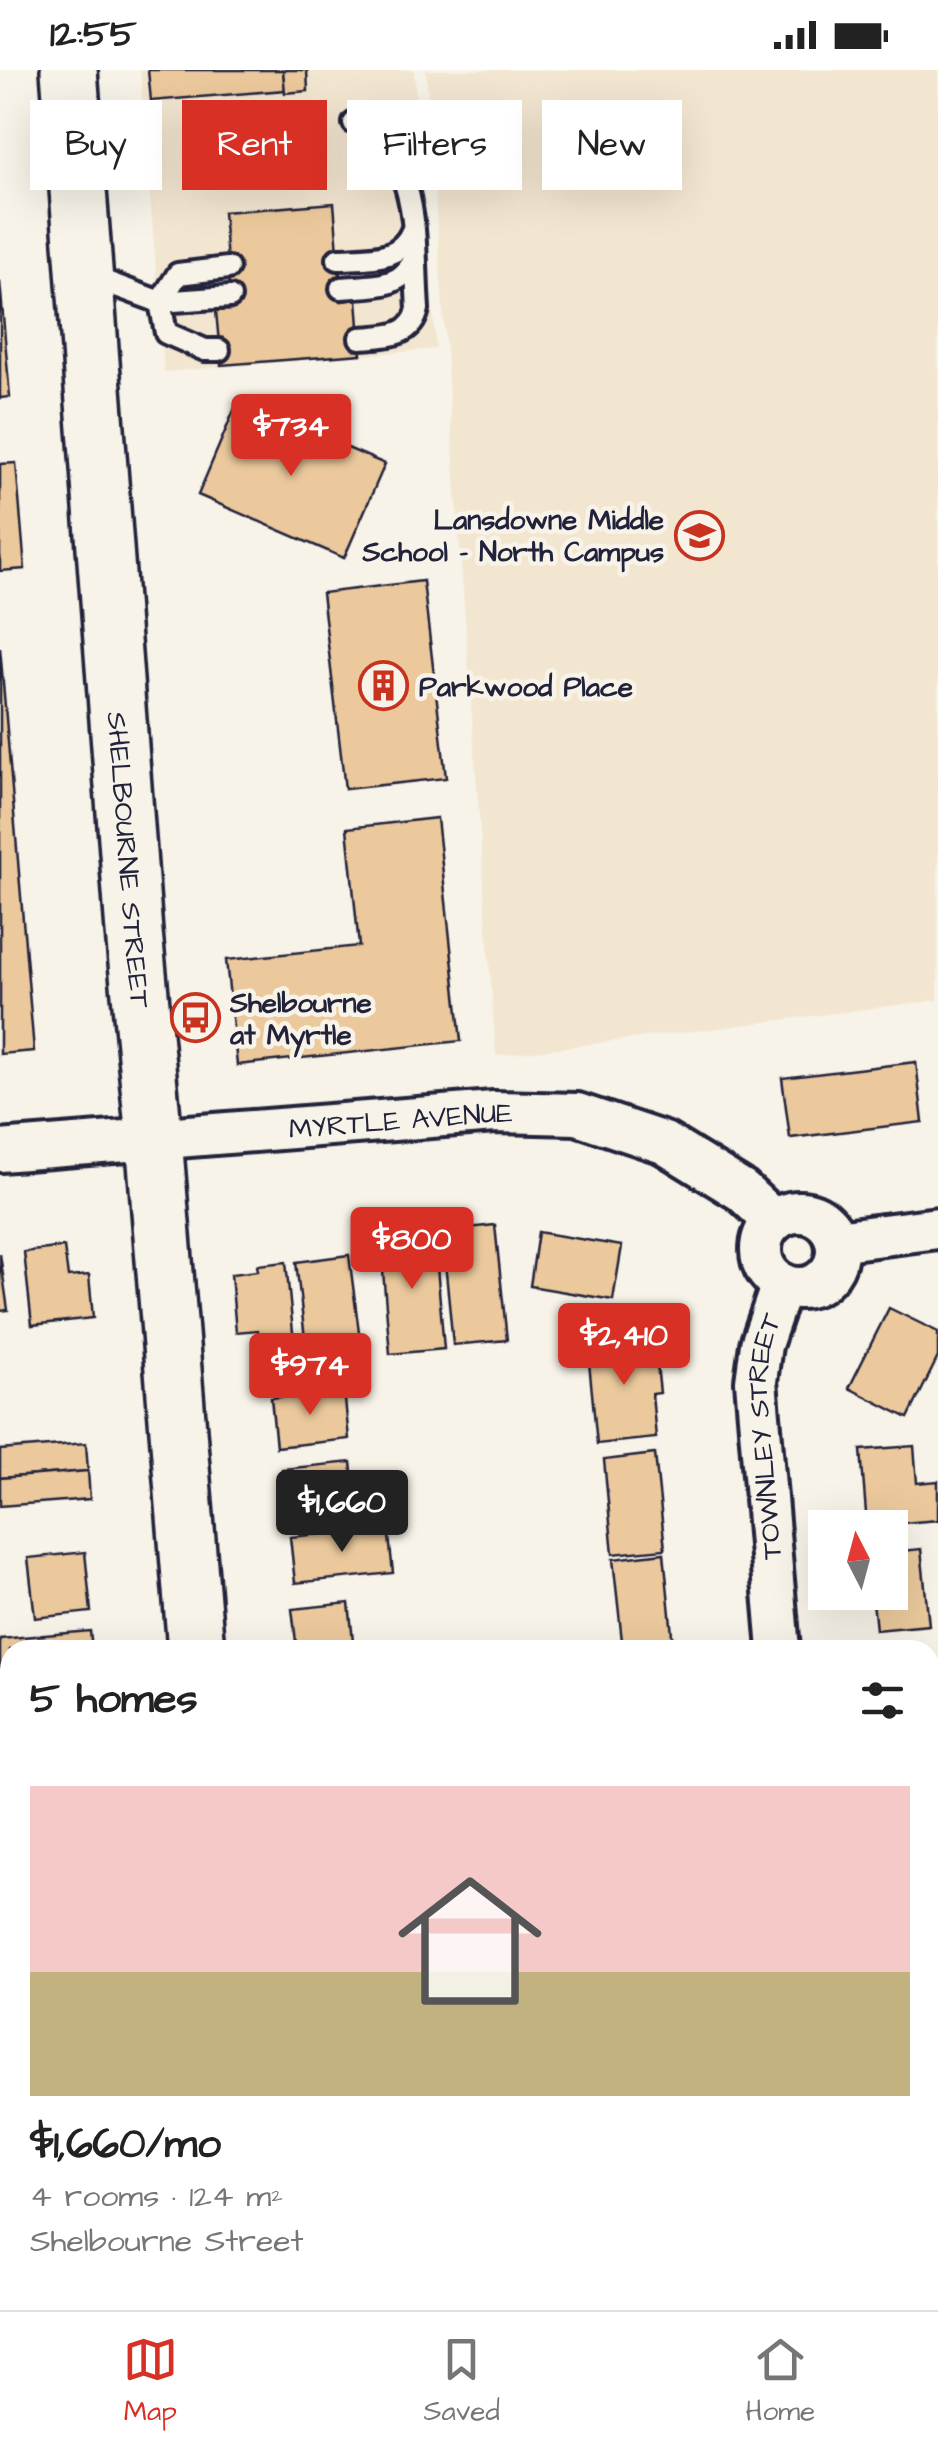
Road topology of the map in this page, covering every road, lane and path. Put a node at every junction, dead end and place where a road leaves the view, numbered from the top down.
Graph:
1 (69, 70) edge
2 (408, 190) edge
3 (412, 231) junction
4 (338, 259) dead end
5 (414, 259) junction
6 (228, 268) dead end
7 (85, 274) junction
8 (341, 288) dead end
9 (230, 297) dead end
10 (160, 302) junction
11 (360, 338) dead end
12 (219, 350) dead end
13 (154, 1138) junction
14 (0, 1151) edge
15 (774, 1221) junction
16 (938, 1228) edge
17 (836, 1241) junction
18 (782, 1284) junction
19 (195, 1640) edge
20 (777, 1640) edge

1 - 7 main road, SHELBOURNE STREET
2 - 3 lane
3 - 4 lane
3 - 5 lane
5 - 8 lane
5 - 11 lane
6 - 10 lane
7 - 10 lane
7 - 13 main road, SHELBOURNE STREET
9 - 10 lane
10 - 12 lane
13 - 14 street, MYRTLE AVENUE
13 - 15 street, MYRTLE AVENUE
13 - 19 main road, SHELBOURNE STREET
15 - 17 street
15 - 18 street
16 - 17 street
17 - 18 street
18 - 20 street, TOWNLEY STREET

